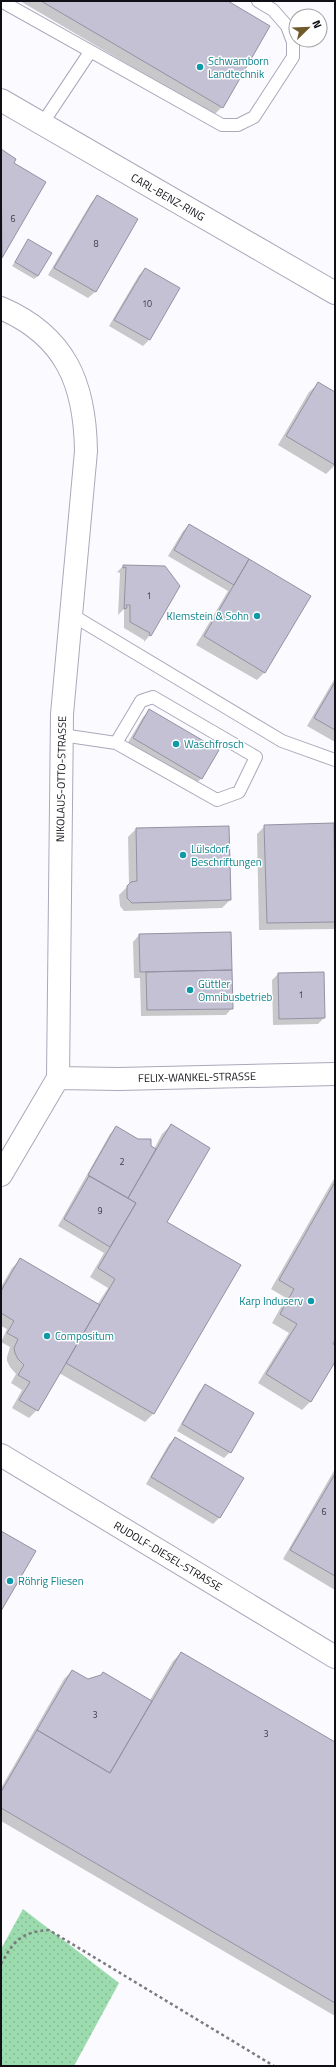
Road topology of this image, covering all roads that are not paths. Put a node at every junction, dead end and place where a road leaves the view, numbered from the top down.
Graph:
1 (1, 1) edge
2 (258, 1) edge
3 (90, 52) junction
4 (1, 100) edge
5 (42, 124) junction
6 (335, 293) edge
7 (1, 308) edge
8 (72, 615) junction
9 (62, 735) junction
10 (116, 743) junction
11 (335, 760) edge
12 (335, 1074) edge
13 (58, 1078) junction
14 (1, 1175) edge
15 (1, 1455) edge
16 (335, 1657) edge

1 - 3 lane
2 - 3 lane
3 - 5 lane
4 - 5 street, CARL-BENZ-RING
5 - 6 street, CARL-BENZ-RING
7 - 8 street, NIKOLAUS-OTTO-STRASSE
8 - 9 street, NIKOLAUS-OTTO-STRASSE
8 - 11 lane
9 - 10 lane
9 - 13 street, NIKOLAUS-OTTO-STRASSE
10 - 10 lane
12 - 13 street, FELIX-WANKEL-STRASSE
13 - 14 street, NIKOLAUS-OTTO-STRASSE
15 - 16 street, RUDOLF-DIESEL-STRASSE

